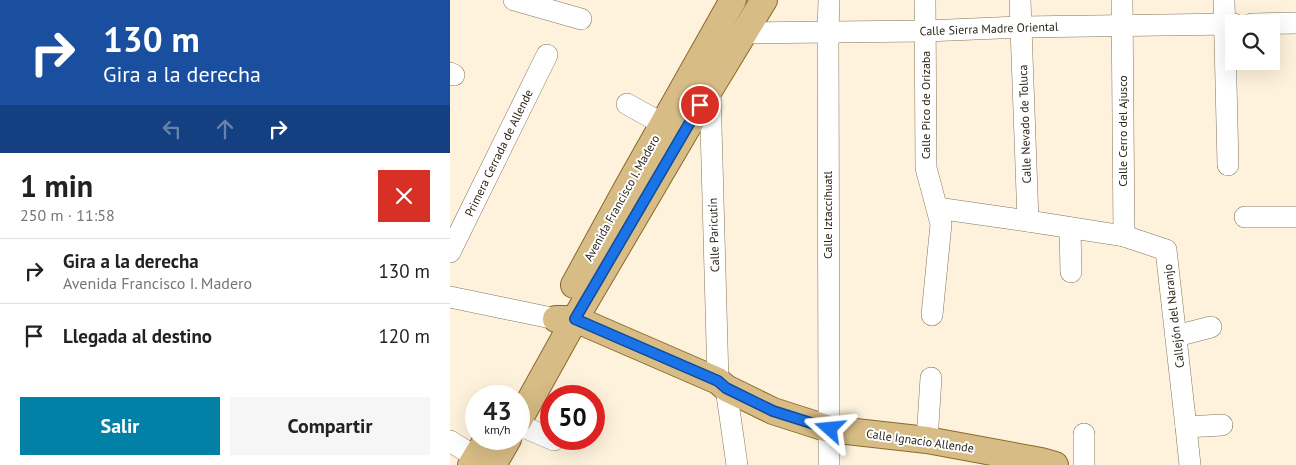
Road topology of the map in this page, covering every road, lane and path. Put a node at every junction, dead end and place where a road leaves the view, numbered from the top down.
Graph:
1 (514, 0) edge
2 (733, 0) edge
3 (764, 0) edge
4 (829, 0) edge
5 (925, 0) edge
6 (1020, 0) edge
7 (1122, 0) edge
8 (1224, 0) edge
9 (1227, 15) edge
10 (581, 19) dead end
11 (1280, 23) edge
12 (1296, 23) edge
13 (1225, 24) edge
14 (1122, 25) junction
15 (1021, 27) junction
16 (926, 31) junction
17 (828, 32) junction
18 (744, 33) junction
19 (547, 55) dead end
20 (1229, 70) edge
21 (710, 89) junction
22 (627, 104) dead end
23 (663, 124) junction
24 (1228, 165) dead end
25 (937, 208) junction
26 (1245, 217) dead end
27 (1296, 217) edge
28 (1028, 221) junction
29 (1070, 228) junction
30 (1124, 236) junction
31 (450, 252) edge
32 (1071, 272) dead end
33 (450, 297) edge
34 (932, 315) dead end
35 (565, 319) junction
36 (1211, 327) dead end
37 (1176, 336) junction
38 (931, 378) dead end
39 (519, 385) edge
40 (722, 385) junction
41 (530, 396) edge
42 (1222, 425) dead end
43 (1186, 426) junction
44 (830, 429) junction
45 (1084, 434) dead end
46 (927, 440) junction
47 (450, 441) edge
48 (494, 450) edge
49 (483, 458) edge
50 (980, 458) edge
51 (1045, 464) edge
52 (737, 465) edge
53 (828, 465) edge
54 (1084, 465) edge
55 (1190, 465) edge

1 - 10 street
2 - 23 main road, Avenida Francisco I. Madero
3 - 18 main road, Avenida Francisco I. Madero
4 - 17 street, Calle Iztaccíhuatl
5 - 16 street, Calle Pico de Orizaba
6 - 15 street, Calle Nevado de Toluca
7 - 14 street, Calle Cerro del Ajusco
8 - 9 street
11 - 12 street
13 - 14 street, Calle Sierra Madre Oriental
14 - 15 street, Calle Sierra Madre Oriental
14 - 30 street, Calle Cerro del Ajusco
15 - 16 street, Calle Sierra Madre Oriental
15 - 28 street, Calle Nevado de Toluca
16 - 17 street, Calle Sierra Madre Oriental
16 - 25 street, Calle Pico de Orizaba
17 - 18 street, Calle Sierra Madre Oriental
17 - 44 street, Calle Iztaccíhuatl
18 - 21 main road, Avenida Francisco I. Madero
19 - 31 street, Primera Cerrada de Allende
20 - 24 street
21 - 35 main road, Avenida Francisco I. Madero
21 - 40 street, Calle Paricutín
22 - 23 street
23 - 35 main road, Avenida Francisco I. Madero
25 - 28 street, Callejón del Naranjo
25 - 34 street, Calle Pico de Orizaba
26 - 27 street
28 - 29 street, Callejón del Naranjo
29 - 30 street, Callejón del Naranjo
29 - 32 street
30 - 37 street, Callejón del Naranjo
33 - 35 street, Calle Ignacio Allende
35 - 39 main road, Avenida Francisco I. Madero
35 - 40 main road, Calle Ignacio Allende
35 - 41 main road, Avenida Francisco I. Madero
36 - 37 street
37 - 43 street, Callejón del Naranjo
38 - 46 street
40 - 44 main road, Calle Ignacio Allende
40 - 52 street, Calle Paricutín
42 - 43 street
43 - 55 street, Callejón del Naranjo
44 - 46 main road, Calle Ignacio Allende
44 - 53 street, Calle Iztaccíhuatl
45 - 54 street
46 - 50 main road, Calle Ignacio Allende
47 - 49 street
48 - 49 main road
50 - 51 main road, Calle Ignacio Allende

